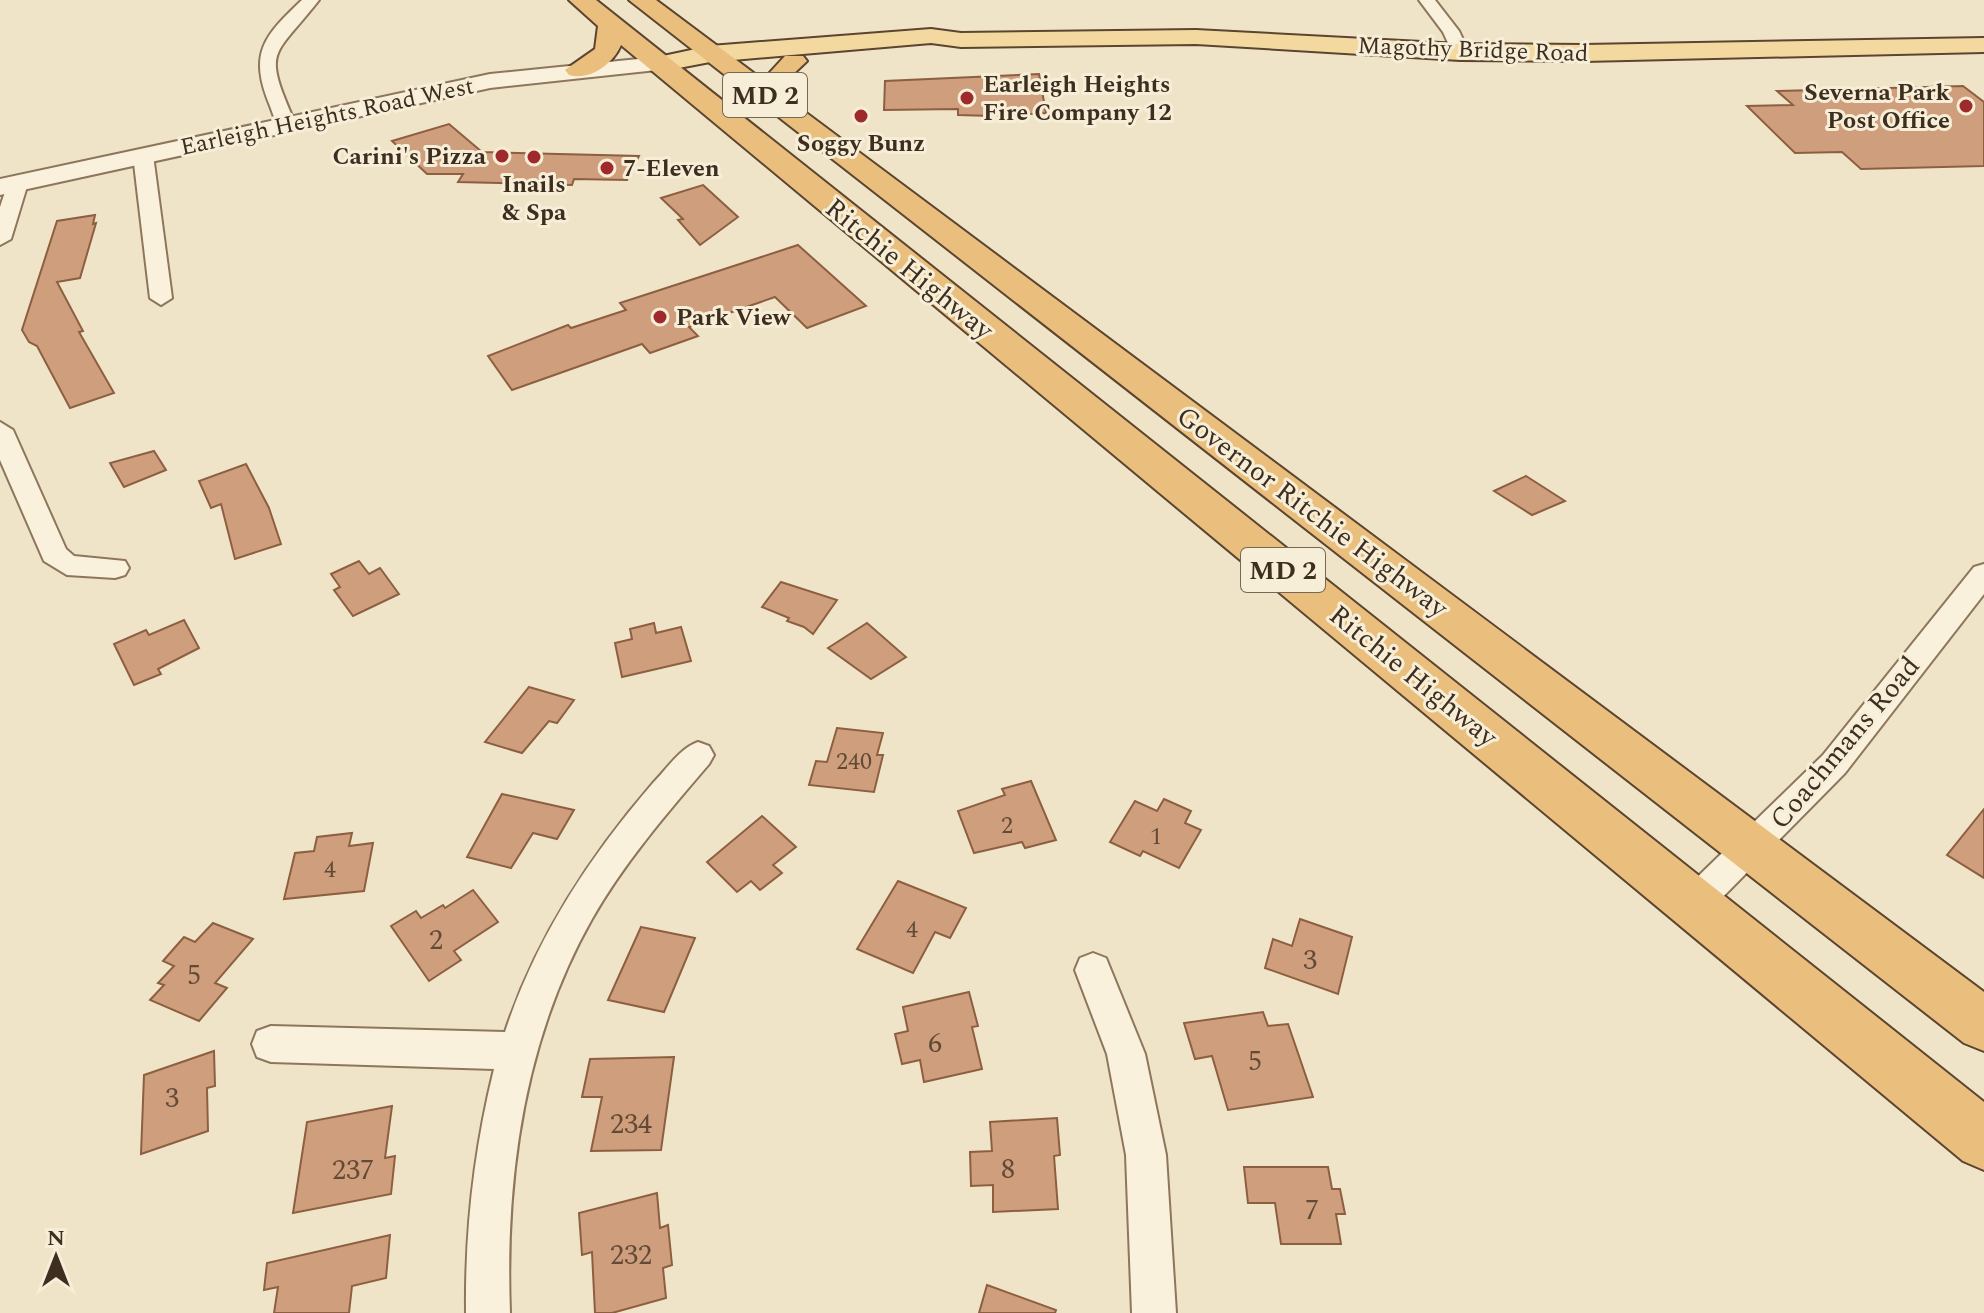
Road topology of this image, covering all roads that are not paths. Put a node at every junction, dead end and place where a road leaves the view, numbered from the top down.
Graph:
1 (311, 0) edge
2 (1427, 0) edge
3 (611, 8) edge
4 (961, 40) junction
5 (1984, 45) edge
6 (1460, 52) junction
7 (720, 61) junction
8 (794, 61) junction
9 (658, 64) junction
10 (578, 70) junction
11 (772, 100) junction
12 (287, 125) junction
13 (143, 155) junction
14 (9, 185) edge
15 (0, 239) edge
16 (161, 298) dead end
17 (0, 430) edge
18 (115, 568) dead end
19 (1984, 574) edge
20 (698, 755) dead end
21 (1754, 847) junction
22 (1695, 902) junction
23 (1093, 970) dead end
24 (1984, 1025) edge
25 (271, 1044) dead end
26 (520, 1051) junction
27 (1984, 1140) edge
28 (488, 1313) edge
29 (1154, 1313) edge

1 - 12 street
2 - 6 street
3 - 7 highway, Governor Ritchie Highway / MD 2
3 - 9 highway, Ritchie Highway / MD 2
3 - 10 highway
4 - 6 main road, Magothy Bridge Road
4 - 7 main road, Magothy Bridge Road
4 - 8 main road, Magothy Bridge Road
5 - 6 main road, Magothy Bridge Road
7 - 8 main road, Magothy Bridge Road
7 - 9 main road, Magothy Bridge Road
7 - 11 highway, Governor Ritchie Highway / MD 2
8 - 11 highway
9 - 10 street, Earleigh Heights Road West
9 - 22 highway, Ritchie Highway / MD 2
10 - 12 street, Earleigh Heights Road West
11 - 21 highway, Governor Ritchie Highway / MD 2
12 - 13 street, Earleigh Heights Road West
13 - 14 street, Earleigh Heights Road West
13 - 16 street
14 - 15 street
17 - 18 street
19 - 21 street, Coachmans Road
20 - 26 street
21 - 22 street, Coachmans Road
21 - 24 highway, Governor Ritchie Highway / MD 2
22 - 27 highway, Ritchie Highway / MD 2
23 - 29 street
25 - 26 street
26 - 28 street

